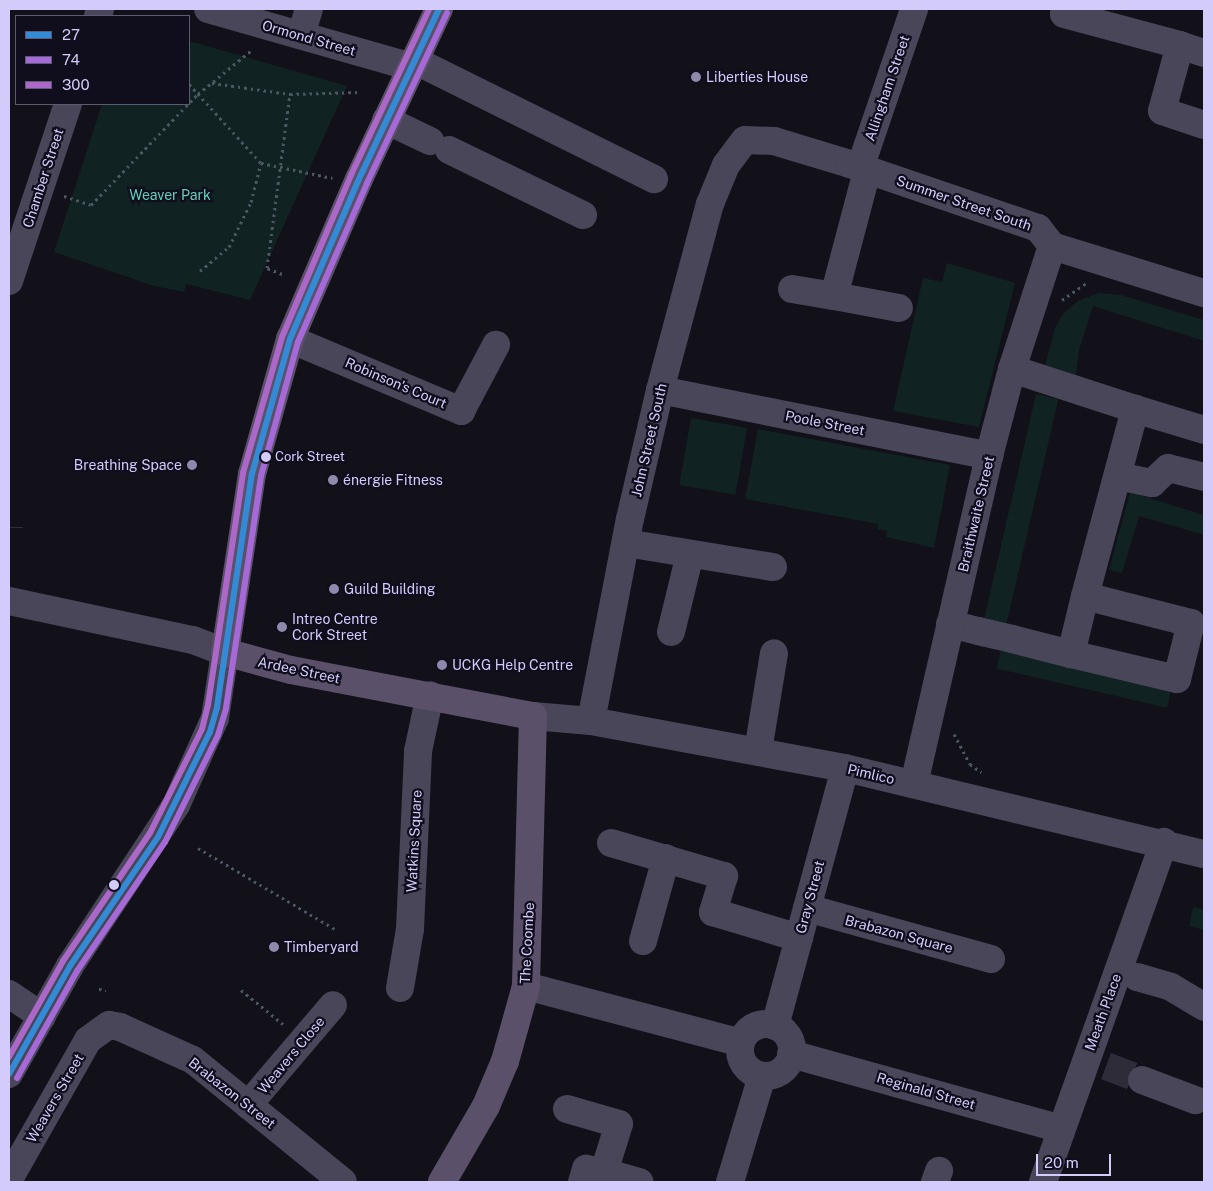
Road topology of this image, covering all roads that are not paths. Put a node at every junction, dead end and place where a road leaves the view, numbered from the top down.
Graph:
1 (208, 9) edge
2 (309, 9) edge
3 (439, 9) edge
4 (914, 9) edge
5 (1066, 9) edge
6 (1126, 19) edge
7 (301, 34) junction
8 (1192, 49) edge
9 (412, 63) junction
10 (68, 105) edge
11 (386, 120) junction
12 (1204, 125) edge
13 (726, 165) joint
14 (864, 169) junction
15 (654, 180) dead end
16 (583, 215) dead end
17 (1052, 246) junction
18 (9, 281) edge
19 (792, 289) dead end
20 (1204, 294) edge
21 (834, 296) junction
22 (899, 308) dead end
23 (290, 339) junction
24 (496, 345) dead end
25 (1012, 369) junction
26 (660, 390) junction
27 (1135, 409) junction
28 (1204, 430) edge
29 (989, 456) junction
30 (1118, 476) junction
31 (1204, 477) edge
32 (626, 543) junction
33 (690, 554) junction
34 (773, 568) dead end
35 (1085, 596) junction
36 (9, 601) edge
37 (950, 624) junction
38 (671, 632) dead end
39 (225, 652) junction
40 (774, 653) dead end
41 (1070, 654) junction
42 (430, 695) junction
43 (533, 716) junction
44 (591, 721) junction
45 (758, 751) junction
46 (845, 768) junction
47 (914, 784) junction
48 (1164, 842) junction
49 (611, 843) dead end
50 (1204, 854) edge
51 (666, 858) junction
52 (807, 908) junction
53 (799, 938) junction
54 (643, 941) dead end
55 (991, 959) dead end
56 (1137, 977) dead end
57 (526, 986) junction
58 (400, 988) dead end
59 (9, 994) edge
60 (333, 1005) dead end
61 (1204, 1007) edge
62 (42, 1016) junction
63 (109, 1025) joint
64 (775, 1026) junction
65 (741, 1043) junction
66 (791, 1054) junction
67 (9, 1074) edge
68 (762, 1076) junction
69 (1142, 1080) tunnel mouth
70 (1195, 1100) dead end
71 (248, 1105) junction
72 (568, 1109) dead end
73 (1062, 1129) junction
74 (593, 1177) edge
75 (9, 1179) edge
76 (343, 1182) edge
77 (442, 1182) edge
78 (640, 1182) edge
79 (730, 1182) edge
80 (1043, 1182) edge

1 - 7 street, Ormond Street
2 - 7 street
3 - 9 main road
4 - 14 street, Allingham Street
5 - 6 street
6 - 8 street
7 - 9 street, Ormond Street
8 - 12 street
9 - 11 main road
9 - 15 street, Ormond Street
10 - 18 street, Chamber Street
11 - 16 street
11 - 23 main road
13 - 14 street, Summer Street South
13 - 26 street, John Street South
14 - 17 street, Summer Street South
14 - 21 street, Allingham Street
17 - 20 street
17 - 25 street, Braithwaite Street
19 - 21 street
21 - 22 street
23 - 24 street, Robinson's Court
23 - 39 main road
25 - 27 street
25 - 29 street, Braithwaite Street
26 - 29 street, Poole Street
26 - 32 street, John Street South
27 - 28 street
27 - 30 street
29 - 37 street, Braithwaite Street
30 - 31 street
30 - 35 street
32 - 33 street
32 - 44 street, John Street South
33 - 34 street
33 - 38 street
35 - 41 street
35 - 41 street
36 - 39 street, Ardee Street
37 - 41 street
37 - 47 street, Braithwaite Street
39 - 42 main road, Ardee Street
39 - 62 street
40 - 45 street
42 - 43 main road, Ardee Street
42 - 58 street, Watkins Square
43 - 44 street, Pimlico
43 - 57 main road, The Coombe
44 - 45 street, Pimlico
45 - 46 street, Pimlico
46 - 47 street, Pimlico
46 - 52 street, Gray Street
47 - 48 street, Pimlico
48 - 50 street, Pimlico
48 - 73 street, Meath Place
49 - 51 street
51 - 53 street
51 - 54 street
52 - 53 street, Gray Street
52 - 55 street, Brabazon Square
53 - 64 street, Gray Street
56 - 61 street
57 - 65 street
57 - 77 main road, The Coombe
59 - 62 street
60 - 71 street, Weavers Close
62 - 67 street
63 - 71 street, Brabazon Street
63 - 75 street, Weavers Street
64 - 65 street
64 - 66 street
65 - 68 street
66 - 68 street
66 - 73 street, Reginald Street
68 - 79 street
69 - 70 street
71 - 76 street, Brabazon Street
72 - 74 street
73 - 80 street, Meath Place
74 - 78 street

